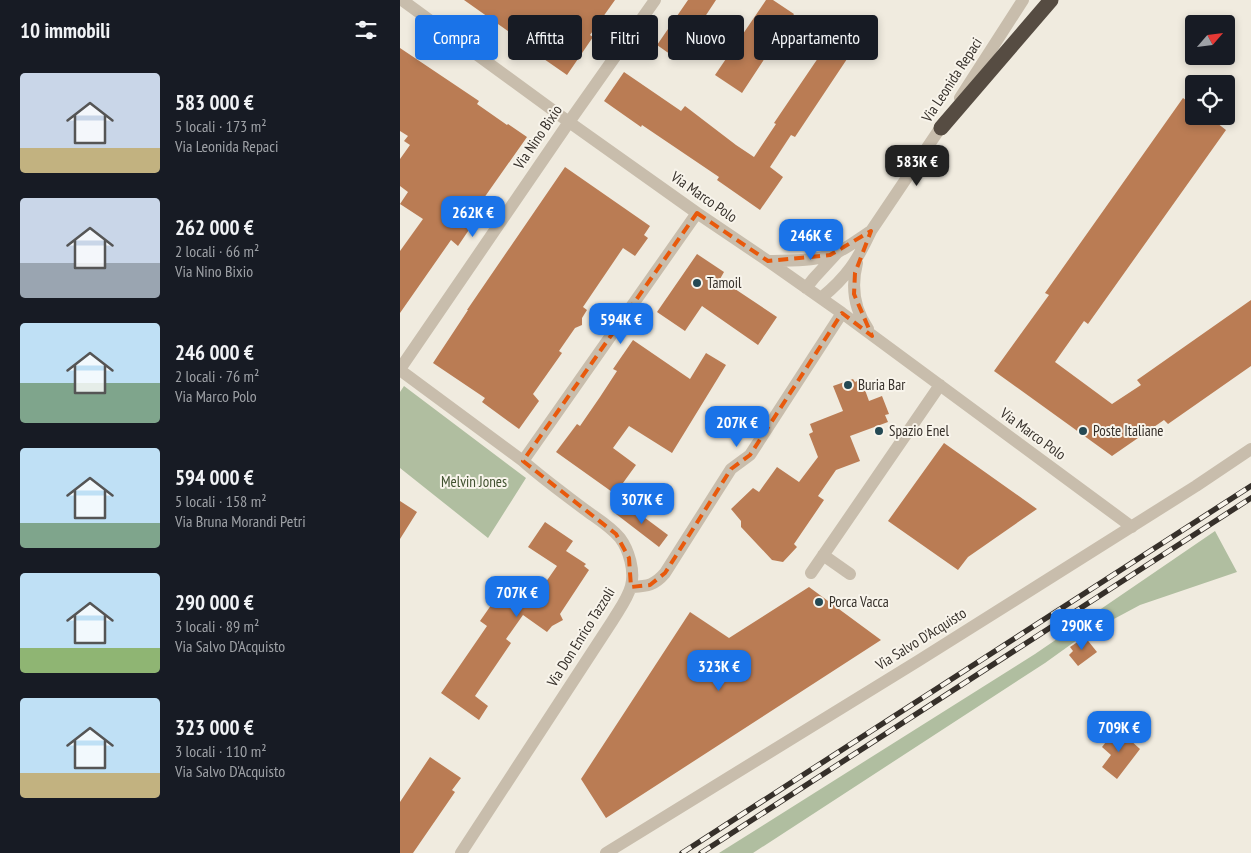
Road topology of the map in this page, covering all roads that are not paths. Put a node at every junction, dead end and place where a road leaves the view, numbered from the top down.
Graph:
1 (655, 0) edge
2 (1023, 0) edge
3 (1051, 0) edge
4 (404, 4) edge
5 (568, 122) junction
6 (941, 128) junction
7 (696, 213) junction
8 (871, 231) junction
9 (837, 252) junction
10 (858, 257) junction
11 (768, 261) junction
12 (806, 288) junction
13 (822, 298) junction
14 (842, 313) junction
15 (872, 336) junction
16 (400, 369) edge
17 (940, 386) junction
18 (1251, 448) edge
19 (523, 461) junction
20 (1132, 527) junction
21 (823, 554) junction
22 (811, 573) dead end
23 (850, 574) dead end
24 (631, 587) junction
25 (461, 853) edge
26 (606, 853) edge

1 - 5 street, Via Nino Bixio
2 - 6 street, Via Leonida Repaci
3 - 6 highway
4 - 5 street, Via Marco Polo
5 - 7 street, Via Marco Polo
5 - 16 street, Via Nino Bixio
6 - 8 street, Via Leonida Repaci
7 - 11 street, Via Marco Polo
7 - 19 street
8 - 9 street
8 - 10 street, Via Leonida Repaci
9 - 11 street
9 - 12 street
10 - 13 street, Via Leonida Repaci
10 - 15 street
11 - 12 street, Via Marco Polo
12 - 13 street, Via Marco Polo
13 - 14 street, Via Marco Polo
14 - 15 street, Via Marco Polo
14 - 24 street
15 - 17 street, Via Marco Polo
16 - 19 street, Via Don Enrico Tazzoli
17 - 20 street, Via Marco Polo
17 - 21 street
18 - 20 street, Via Salvo D'Acquisto
19 - 24 street, Via Don Enrico Tazzoli
20 - 26 street, Via Salvo D'Acquisto
21 - 22 street
21 - 23 street
24 - 25 street, Via Don Enrico Tazzoli

